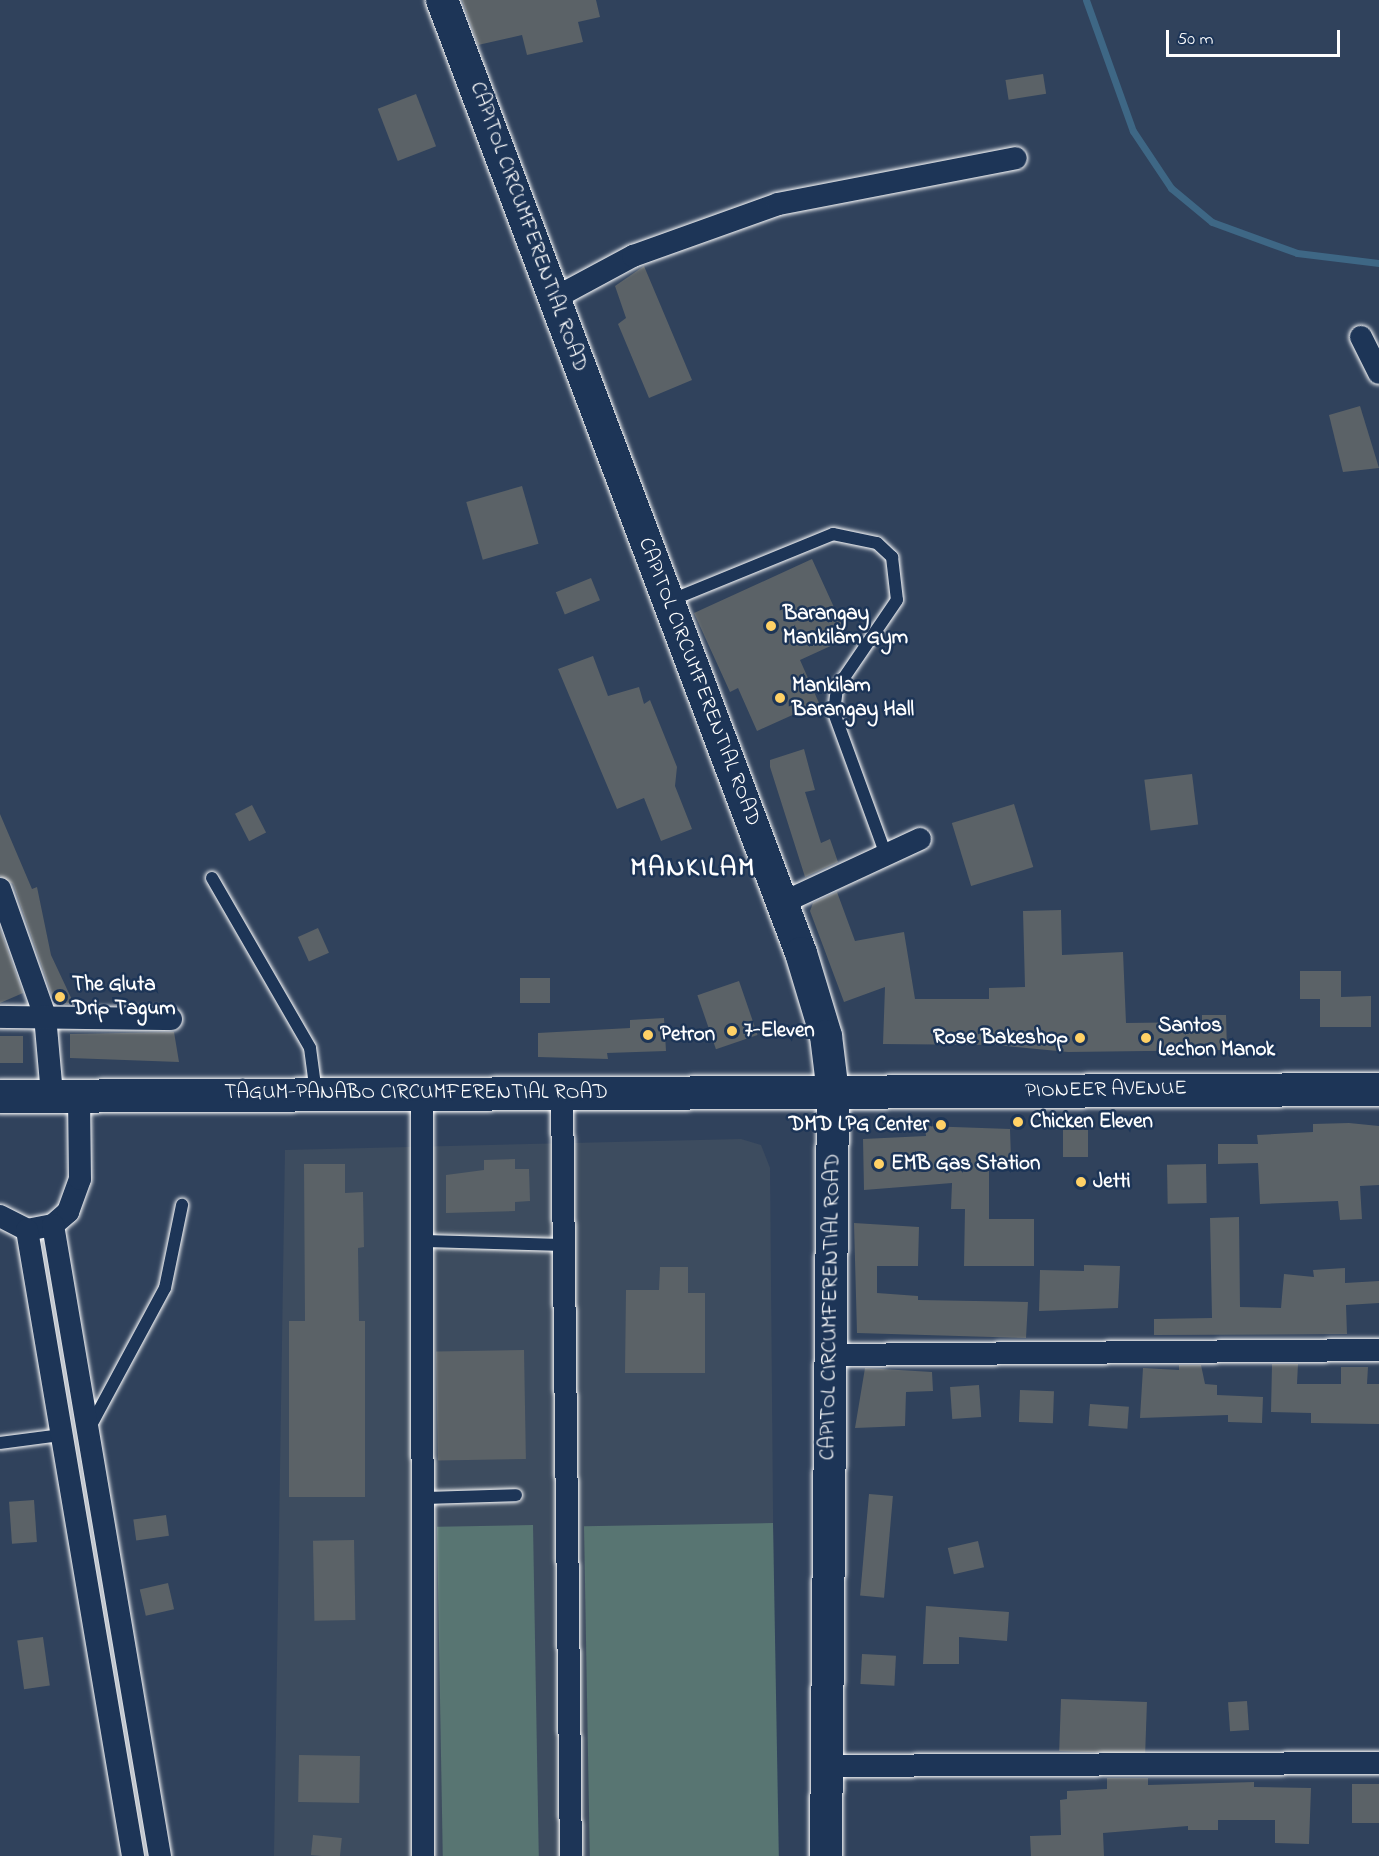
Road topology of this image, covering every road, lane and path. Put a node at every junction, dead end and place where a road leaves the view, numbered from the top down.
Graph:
1 (442, 0) edge
2 (1016, 158) dead end
3 (553, 299) junction
4 (1361, 337) dead end
5 (1379, 373) edge
6 (669, 601) junction
7 (920, 839) dead end
8 (886, 855) junction
9 (212, 878) dead end
10 (0, 889) edge
11 (782, 903) junction
12 (45, 1016) junction
13 (0, 1017) edge
14 (171, 1018) dead end
15 (1379, 1089) edge
16 (562, 1092) junction
17 (833, 1093) junction
18 (316, 1094) junction
19 (422, 1094) junction
20 (66, 1095) junction
21 (0, 1096) edge
22 (182, 1205) dead end
23 (0, 1216) edge
24 (53, 1225) junction
25 (27, 1230) junction
26 (423, 1241) junction
27 (565, 1245) junction
28 (60, 1270) junction
29 (33, 1274) junction
30 (1379, 1350) edge
31 (832, 1355) junction
32 (87, 1431) junction
33 (61, 1435) junction
34 (0, 1443) edge
35 (516, 1495) dead end
36 (423, 1498) junction
37 (133, 1702) junction
38 (106, 1707) junction
39 (1379, 1763) edge
40 (824, 1766) junction
41 (133, 1856) edge
42 (160, 1856) edge
43 (423, 1856) edge
44 (571, 1856) edge
45 (826, 1856) edge

1 - 3 main road, CAPITOL CIRCUMFERENTIAL ROAD
2 - 3 street
3 - 6 main road, CAPITOL CIRCUMFERENTIAL ROAD
4 - 5 street
6 - 8 lane
6 - 11 main road, CAPITOL CIRCUMFERENTIAL ROAD
7 - 8 street
8 - 11 street
9 - 18 lane
10 - 12 street
11 - 17 main road, CAPITOL CIRCUMFERENTIAL ROAD
12 - 13 street
12 - 14 street
12 - 20 street
15 - 17 highway, PIONEER AVENUE
16 - 17 highway, TAGUM-PANABO CIRCUMFERENTIAL ROAD
16 - 19 highway, TAGUM-PANABO CIRCUMFERENTIAL ROAD
16 - 27 street
17 - 31 main road, CAPITOL CIRCUMFERENTIAL ROAD
18 - 19 highway, TAGUM-PANABO CIRCUMFERENTIAL ROAD
18 - 20 highway, TAGUM-PANABO CIRCUMFERENTIAL ROAD
19 - 26 street
20 - 21 highway, TAGUM-PANABO CIRCUMFERENTIAL ROAD
20 - 24 street
22 - 32 lane
23 - 25 street
24 - 25 street
24 - 28 street
25 - 29 street
26 - 27 lane
26 - 36 street
27 - 44 street
28 - 29 street
28 - 32 street
29 - 33 street
30 - 31 street
31 - 40 main road, CAPITOL CIRCUMFERENTIAL ROAD
32 - 33 street
32 - 37 street
33 - 34 lane
33 - 38 street
35 - 36 lane
36 - 43 street
37 - 38 street
37 - 42 street
38 - 41 street
39 - 40 street
40 - 45 main road, CAPITOL CIRCUMFERENTIAL ROAD

